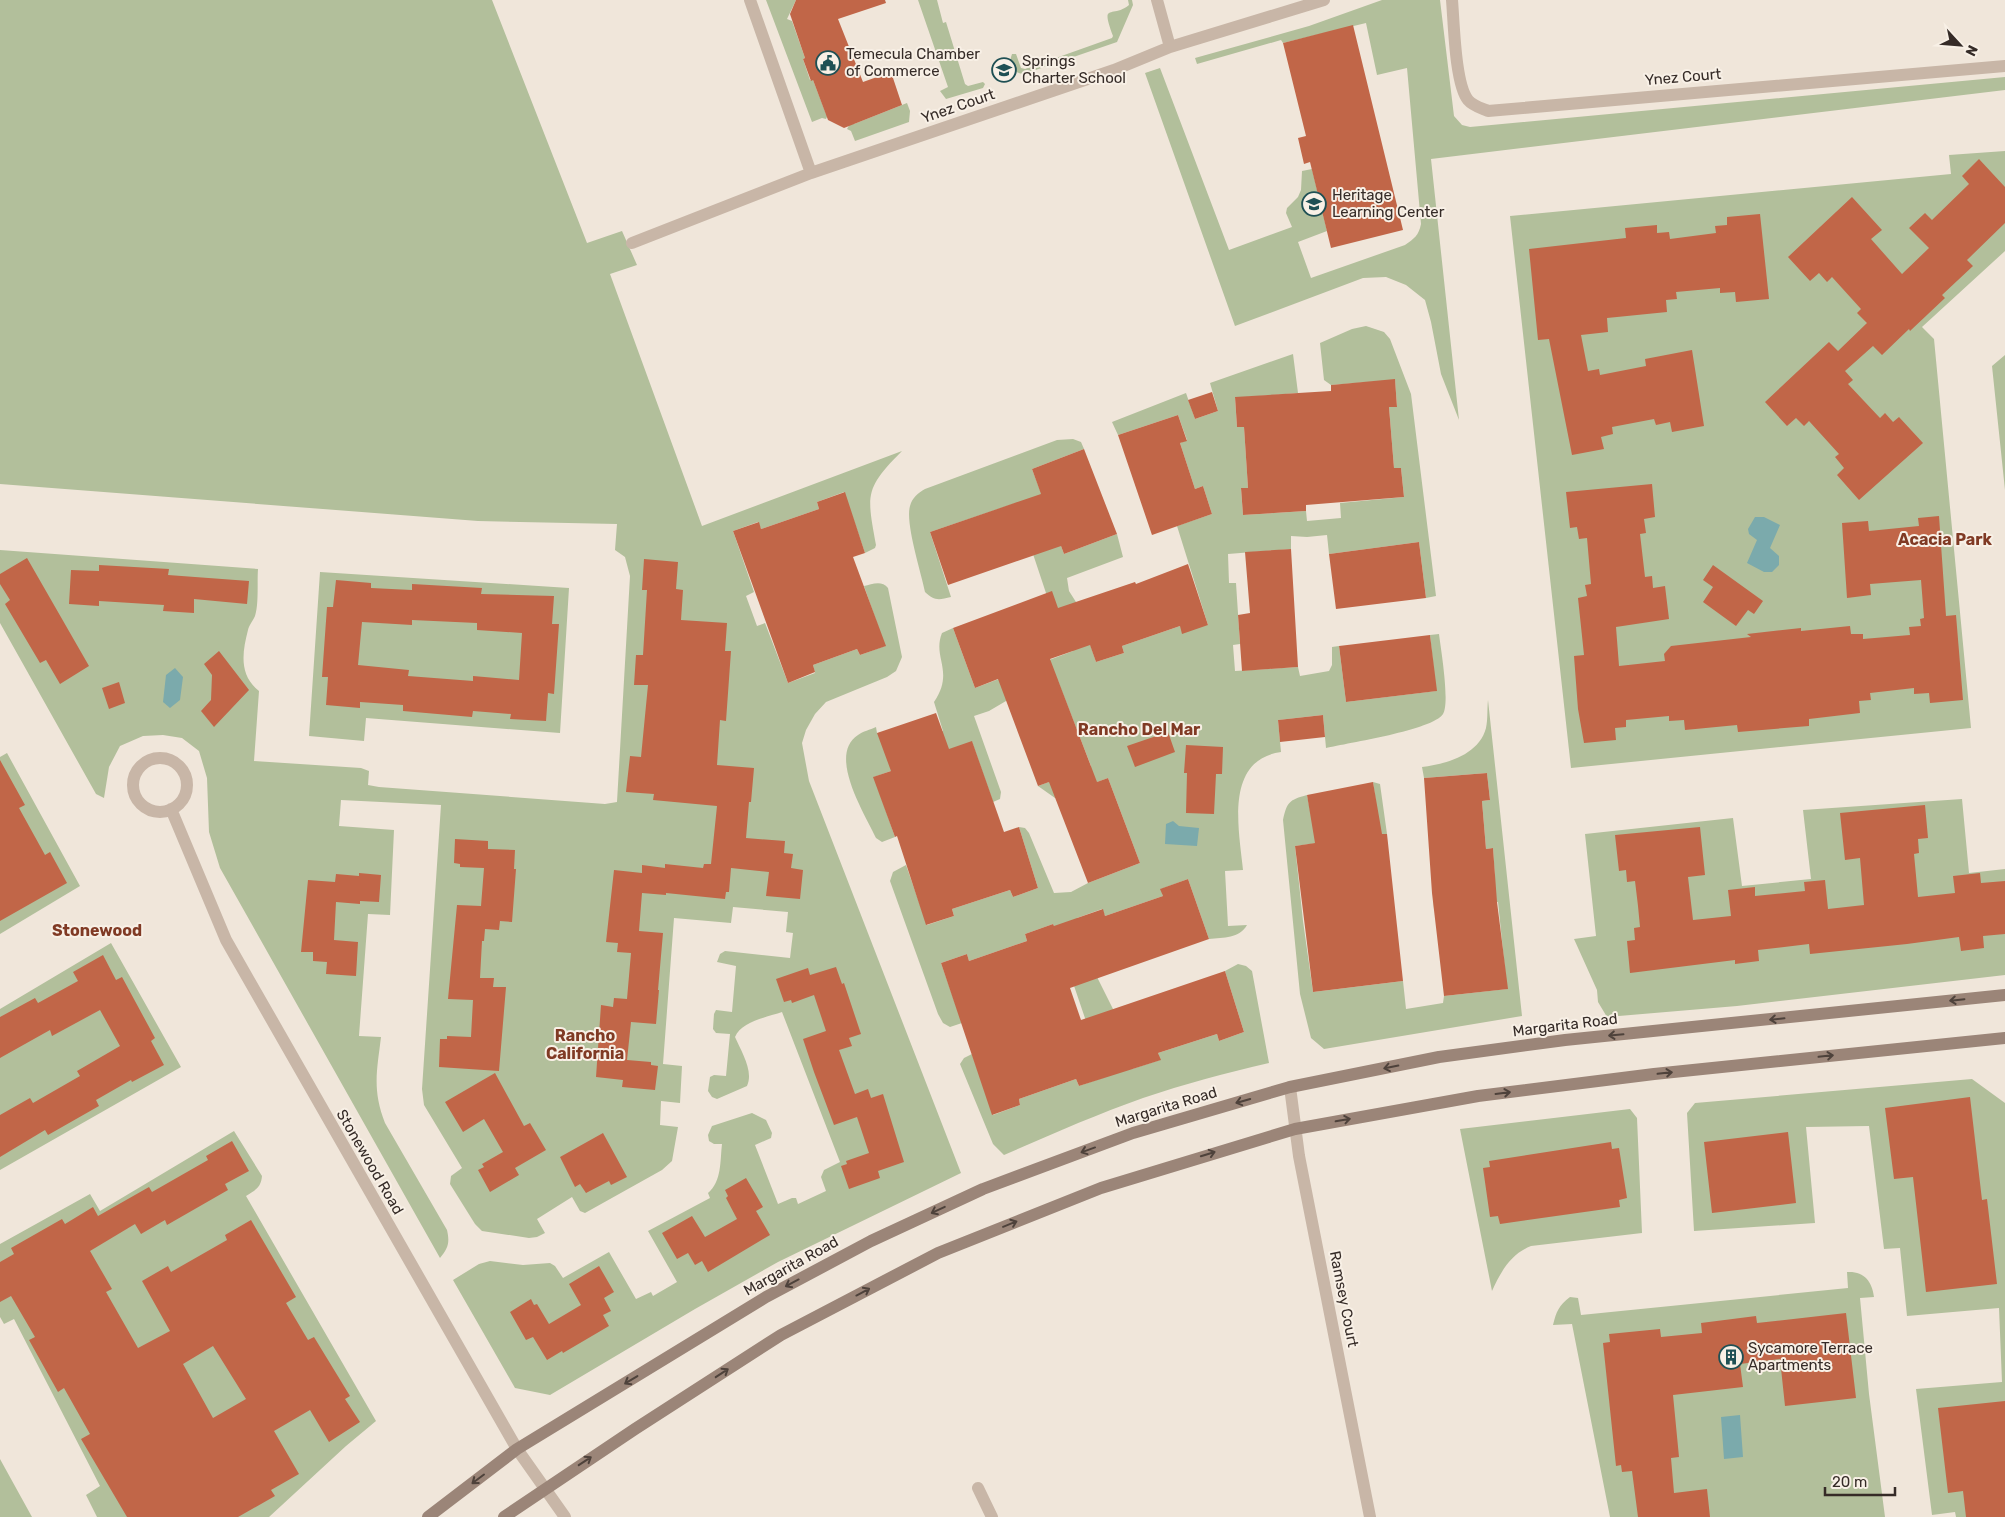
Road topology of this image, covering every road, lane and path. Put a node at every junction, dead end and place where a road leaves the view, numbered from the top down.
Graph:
1 (750, 0) edge
2 (1156, 0) edge
3 (1324, 0) edge
4 (1452, 0) edge
5 (1170, 47) junction
6 (2005, 66) edge
7 (811, 172) junction
8 (632, 244) dead end
9 (171, 809) junction
10 (2005, 995) edge
11 (2005, 1038) edge
12 (1290, 1087) junction
13 (1295, 1129) junction
14 (517, 1450) junction
15 (544, 1488) junction
16 (978, 1488) dead end
17 (428, 1517) edge
18 (504, 1517) edge
19 (566, 1517) edge
20 (992, 1517) edge
21 (1370, 1517) edge

1 - 7 street
2 - 5 street
3 - 5 street, Ynez Court
4 - 6 street, Ynez Court
5 - 7 street, Ynez Court
7 - 8 street, Ynez Court
9 - 9 street
9 - 14 street, Stonewood Road
10 -> 12 main road, Margarita Road
13 -> 11 main road
12 - 13 street, Ramsey Court
12 -> 14 main road, Margarita Road
15 -> 13 main road
13 - 21 street, Ramsey Court
14 - 15 street, Stonewood Road
14 -> 17 main road, Margarita Road
15 - 18 main road
15 - 19 street, Stonewood Road
16 - 20 street

